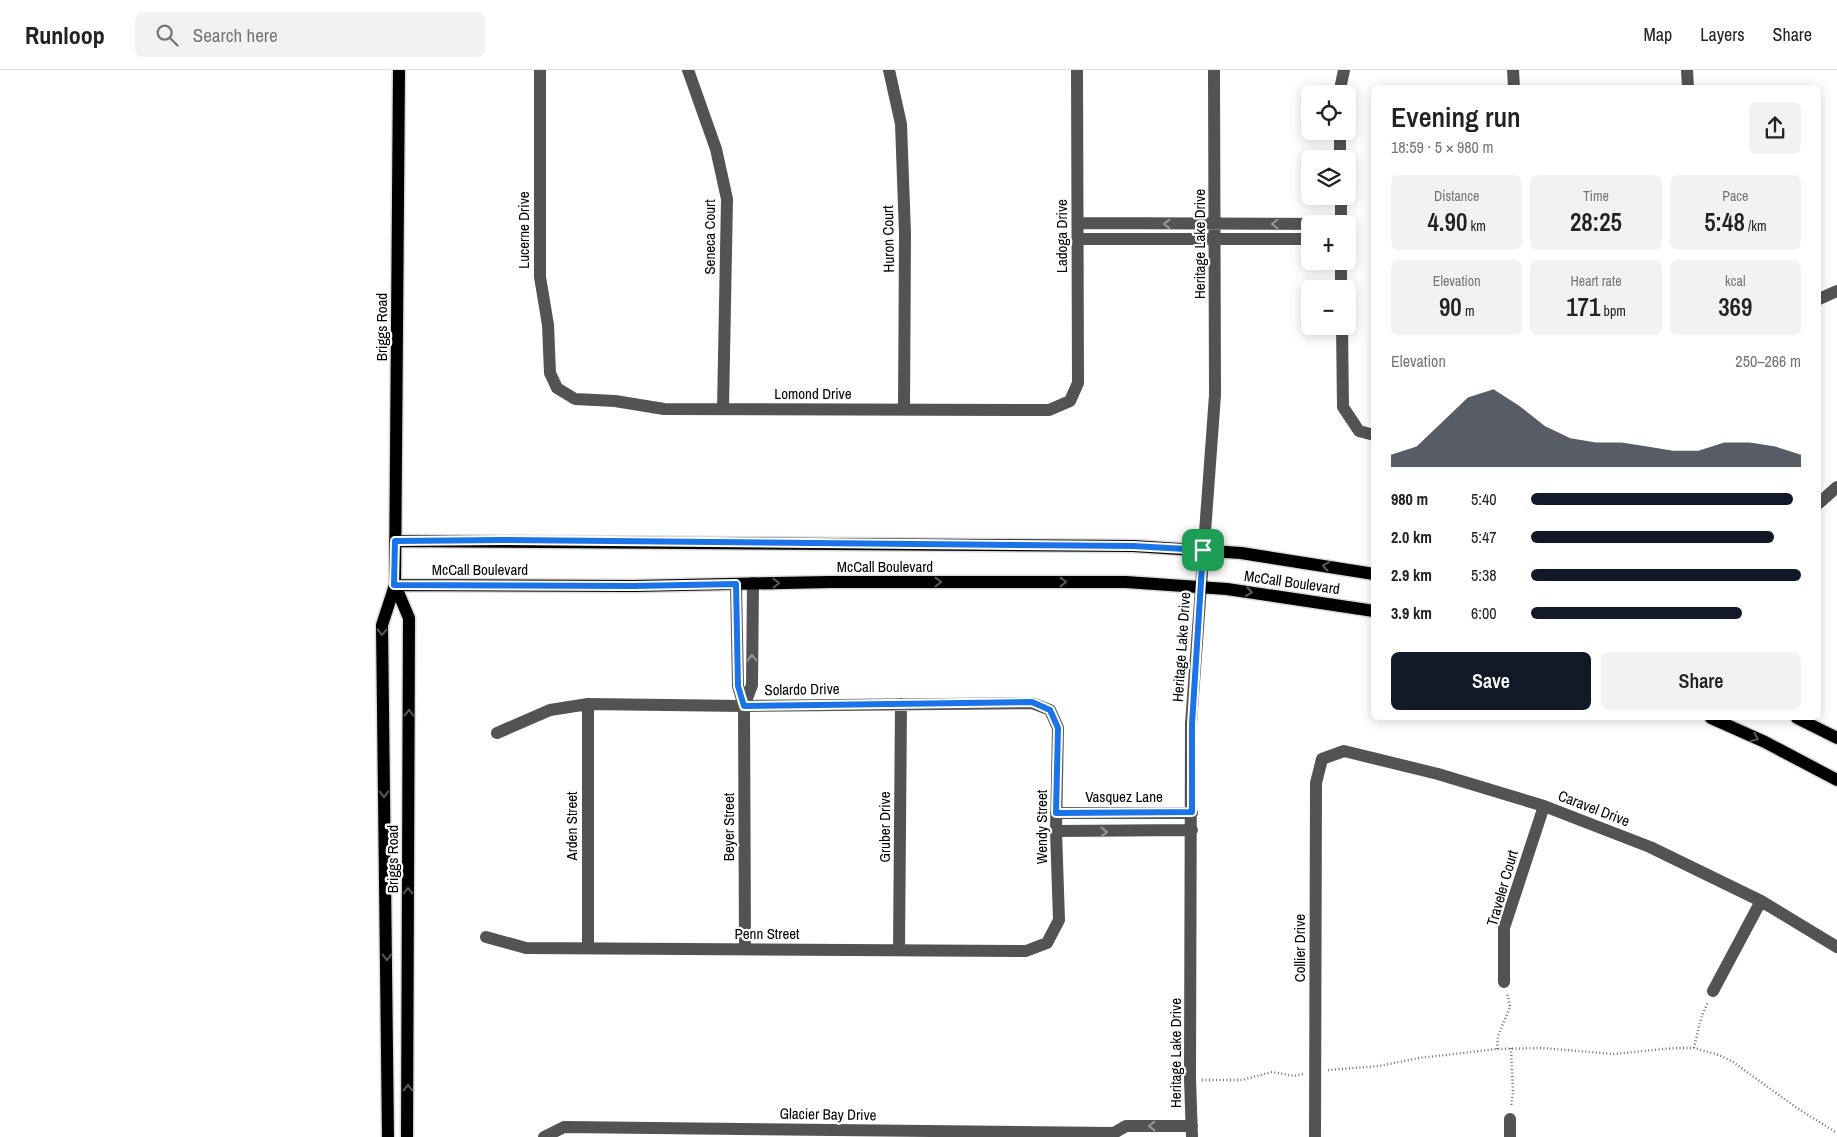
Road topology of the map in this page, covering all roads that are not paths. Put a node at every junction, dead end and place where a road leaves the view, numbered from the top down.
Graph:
1 (399, 70) edge
2 (540, 70) edge
3 (688, 70) edge
4 (888, 70) edge
5 (1077, 70) edge
6 (1214, 70) edge
7 (1344, 70) edge
8 (1513, 70) edge
9 (1687, 70) edge
10 (1341, 85) edge
11 (1514, 85) edge
12 (1688, 85) edge
13 (1078, 223) junction
14 (1215, 224) junction
15 (1301, 224) edge
16 (1078, 239) junction
17 (1301, 239) edge
18 (1215, 240) junction
19 (1837, 291) edge
20 (1821, 297) edge
21 (1342, 335) edge
22 (557, 388) joint
23 (1070, 401) joint
24 (723, 409) junction
25 (904, 410) junction
26 (1371, 434) edge
27 (1837, 487) edge
28 (1821, 501) edge
29 (395, 541) junction
30 (1203, 550) junction
31 (1371, 574) edge
32 (753, 583) junction
33 (736, 584) junction
34 (394, 585) junction
35 (1201, 588) junction
36 (1371, 610) edge
37 (588, 704) junction
38 (901, 704) junction
39 (744, 706) junction
40 (1050, 710) joint
41 (1716, 720) edge
42 (1801, 720) edge
43 (496, 732) dead end
44 (1837, 738) edge
45 (1322, 759) joint
46 (1837, 780) edge
47 (1544, 806) junction
48 (1192, 812) junction
49 (1056, 813) junction
50 (1192, 830) junction
51 (1056, 831) junction
52 (1761, 901) junction
53 (486, 937) dead end
54 (1047, 943) joint
55 (1837, 947) edge
56 (588, 948) junction
57 (745, 949) junction
58 (899, 950) junction
59 (1504, 982) road end
60 (1713, 992) road end
61 (1510, 1119) road end
62 (1192, 1132) edge
63 (868, 1134) edge
64 (1054, 1135) edge
65 (1116, 1135) edge
66 (388, 1137) edge
67 (407, 1137) edge
68 (544, 1137) edge
69 (1315, 1137) edge
70 (1510, 1137) edge

1 - 29 main road, Briggs Road
2 - 22 street, Lucerne Drive
3 - 24 street, Seneca Court
4 - 25 street, Huron Court
5 - 13 street, Ladoga Drive
6 - 14 street, Heritage Lake Drive
7 - 10 street
8 - 11 street
9 - 12 street
14 -> 13 street
13 - 16 street, Ladoga Drive
15 -> 14 street
14 - 18 street, Heritage Lake Drive
16 - 18 street
16 - 23 street, Ladoga Drive
17 - 18 street
18 - 30 street, Heritage Lake Drive
19 - 20 street
21 - 26 street
22 - 24 street, Lomond Drive
23 - 25 street, Lomond Drive
24 - 25 street, Lomond Drive
27 - 28 street
29 - 30 main road, McCall Boulevard
29 - 34 main road, Briggs Road
31 -> 30 main road, McCall Boulevard
30 - 35 street, Heritage Lake Drive
32 - 33 main road, McCall Boulevard
32 -> 35 main road, McCall Boulevard
39 -> 32 street, Beyer Street
33 - 34 main road, McCall Boulevard
33 - 39 street, Beyer Street
34 -> 66 main road, Briggs Road
67 -> 34 main road, Briggs Road
35 -> 36 main road, McCall Boulevard
35 - 48 street, Heritage Lake Drive
37 - 39 street, Solardo Drive
37 - 43 street, Solardo Drive
37 - 56 street, Arden Street
38 - 39 street, Solardo Drive
38 - 40 street, Solardo Drive
38 - 58 street, Gruber Drive
39 - 57 street, Beyer Street
40 - 49 street, Wendy Street
41 -> 46 main road
42 - 44 main road
45 - 47 street, Caravel Drive
45 - 69 street, Collier Drive
47 - 52 street, Caravel Drive
47 - 59 street, Traveler Court
48 - 49 street, Vasquez Lane
48 - 50 street, Heritage Lake Drive
49 - 51 street, Wendy Street
51 -> 50 street
50 - 62 street, Heritage Lake Drive
51 - 54 street, Wendy Street
52 - 55 street, Caravel Drive
52 - 60 street
53 - 56 street, Penn Street
54 - 58 street, Penn Street
56 - 57 street, Penn Street
57 - 58 street, Penn Street
61 - 70 street
62 -> 65 street, Glacier Bay Drive
63 - 64 street, Glacier Bay Drive
63 - 68 street, Glacier Bay Drive
64 - 65 street, Glacier Bay Drive

